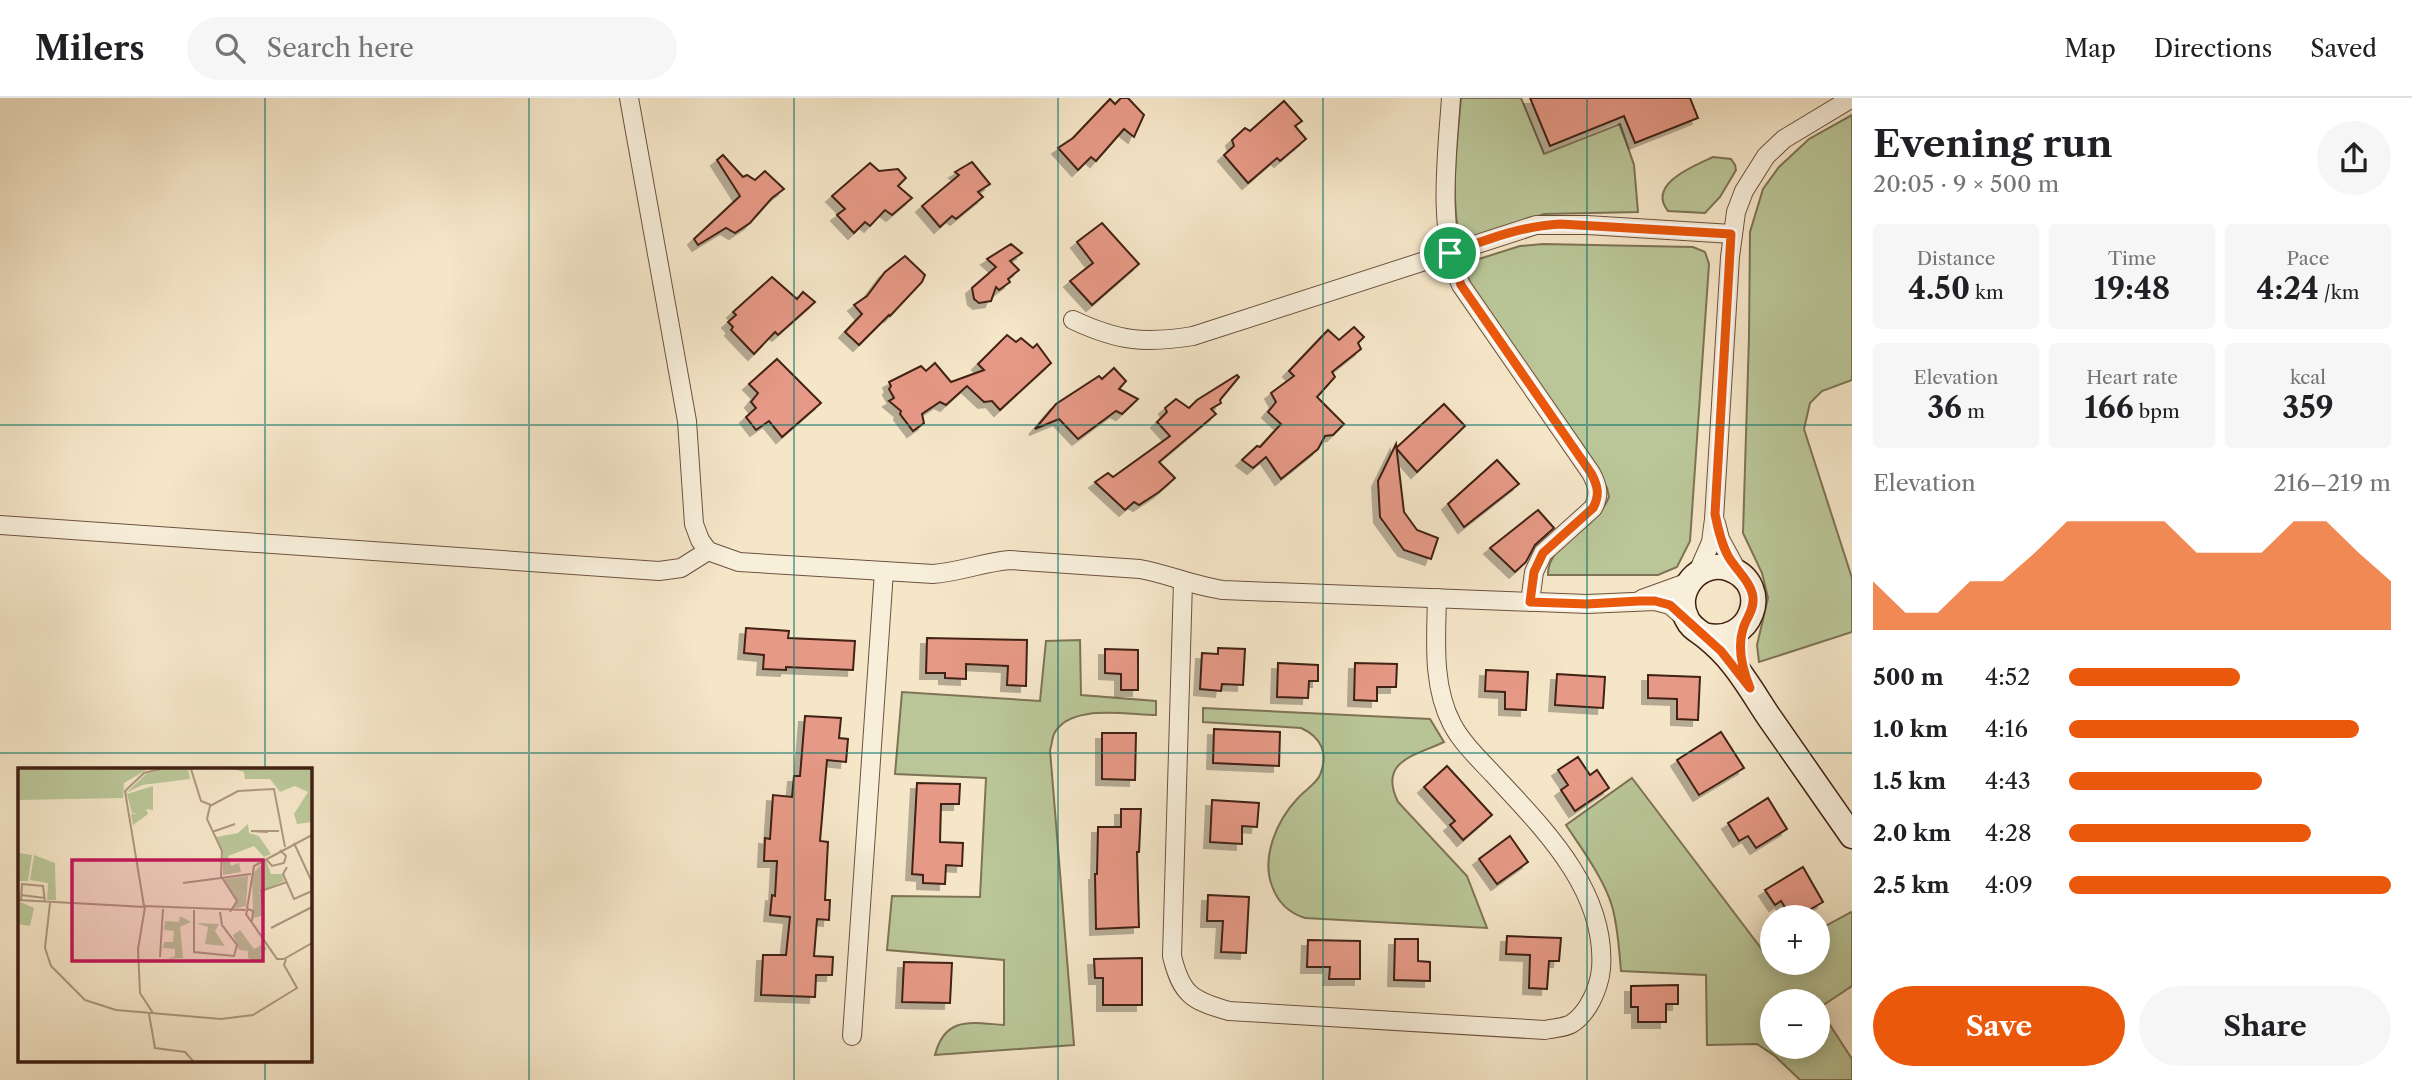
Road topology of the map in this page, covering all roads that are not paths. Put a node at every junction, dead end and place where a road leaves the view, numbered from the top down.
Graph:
1 (629, 98) edge
2 (1451, 98) edge
3 (1852, 98) edge
4 (1731, 234) junction
5 (1450, 253) junction
6 (1073, 320) dead end
7 (1715, 514) junction
8 (0, 525) edge
9 (708, 551) junction
10 (884, 572) junction
11 (1739, 574) junction
12 (1693, 578) junction
13 (1183, 582) junction
14 (1437, 598) junction
15 (1639, 601) junction
16 (1530, 602) junction
17 (1695, 627) junction
18 (1743, 627) junction
19 (1750, 688) junction
20 (1852, 836) edge
21 (852, 1036) dead end

1 - 9 street
2 - 5 street
3 - 4 street
4 - 5 street
4 - 7 street
5 - 6 street
5 - 16 street
7 - 11 street
7 - 12 street
8 - 9 street
9 - 10 street
10 - 13 street
10 - 21 street
11 - 12 main road
11 - 18 main road
12 - 15 street
12 - 17 main road
13 - 14 street
13 - 14 street
14 - 16 street
15 - 16 street
15 - 17 street
17 - 18 main road
17 - 19 main road
18 - 19 main road
19 - 20 main road

